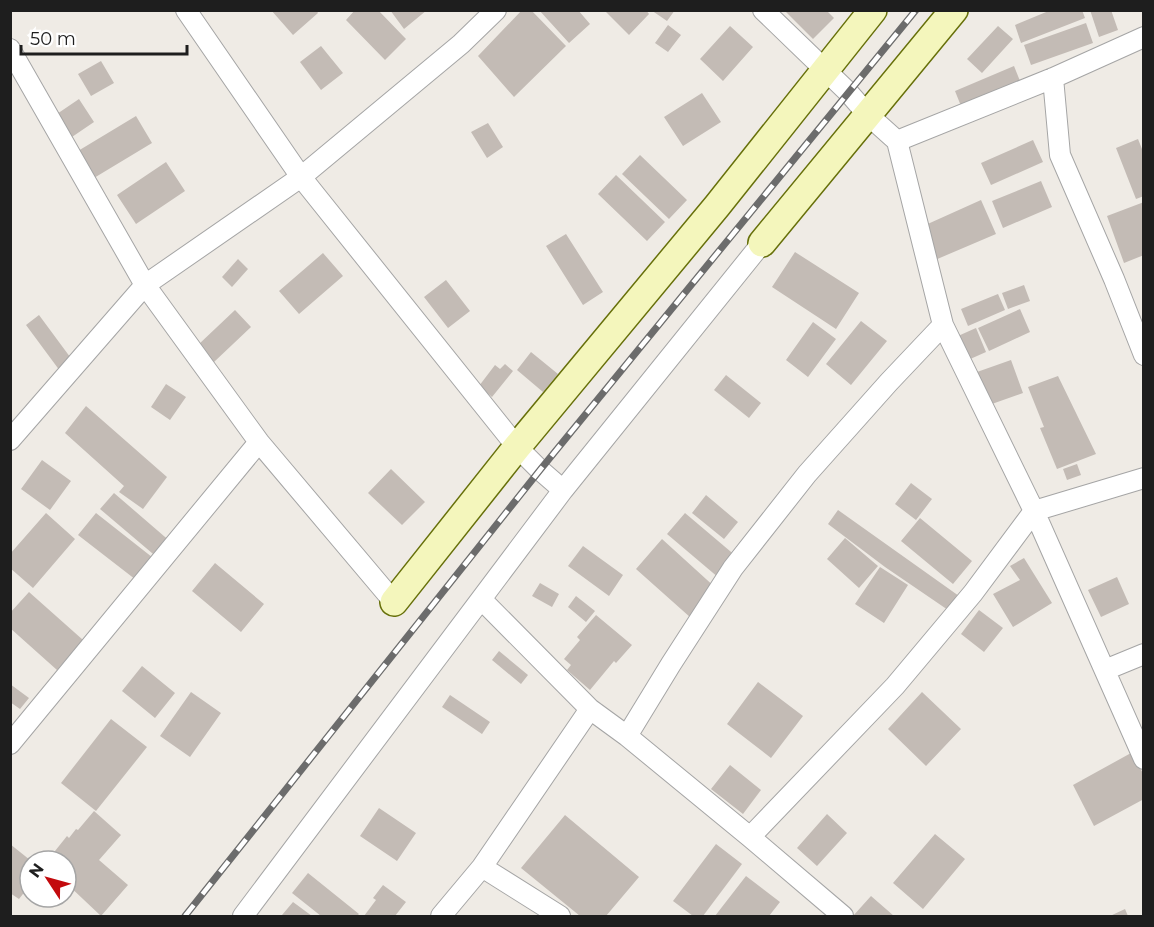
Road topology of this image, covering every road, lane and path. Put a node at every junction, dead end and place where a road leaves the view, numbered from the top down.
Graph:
1 (186, 10) edge
2 (496, 10) edge
3 (763, 10) edge
4 (873, 10) edge
5 (954, 10) edge
6 (1143, 37) edge
7 (10, 49) edge
8 (825, 70) junction
9 (1053, 78) junction
10 (868, 115) junction
11 (897, 141) junction
12 (301, 177) junction
13 (762, 243) joint
14 (145, 285) junction
15 (944, 325) junction
16 (1143, 355) edge
17 (10, 440) edge
18 (259, 442) junction
19 (517, 447) junction
20 (1143, 478) edge
21 (563, 490) junction
22 (1034, 511) junction
23 (482, 600) junction
24 (394, 602) joint
25 (1143, 654) edge
26 (1106, 670) junction
27 (590, 709) junction
28 (627, 736) junction
29 (10, 744) edge
30 (1143, 759) edge
31 (750, 837) junction
32 (482, 867) junction
33 (243, 916) edge
34 (441, 916) edge
35 (560, 916) edge
36 (843, 916) edge

1 - 12 street
2 - 12 street
3 - 8 street
4 - 8 main road
5 - 10 main road
6 - 9 street
7 - 14 street
8 - 10 street
8 - 19 main road
9 - 11 street
9 - 16 street
10 - 11 street
10 - 13 main road
11 - 15 street
12 - 14 street
12 - 19 street
13 - 21 street
14 - 17 street
14 - 18 street
15 - 22 street
15 - 28 street
18 - 24 street
18 - 29 street
19 - 21 street
19 - 24 main road
20 - 22 street
21 - 23 street
22 - 26 street
22 - 31 street
23 - 27 street
23 - 33 street
25 - 26 street
26 - 30 street
27 - 28 street
27 - 32 street
28 - 31 street
31 - 36 street
32 - 34 street
32 - 35 street

